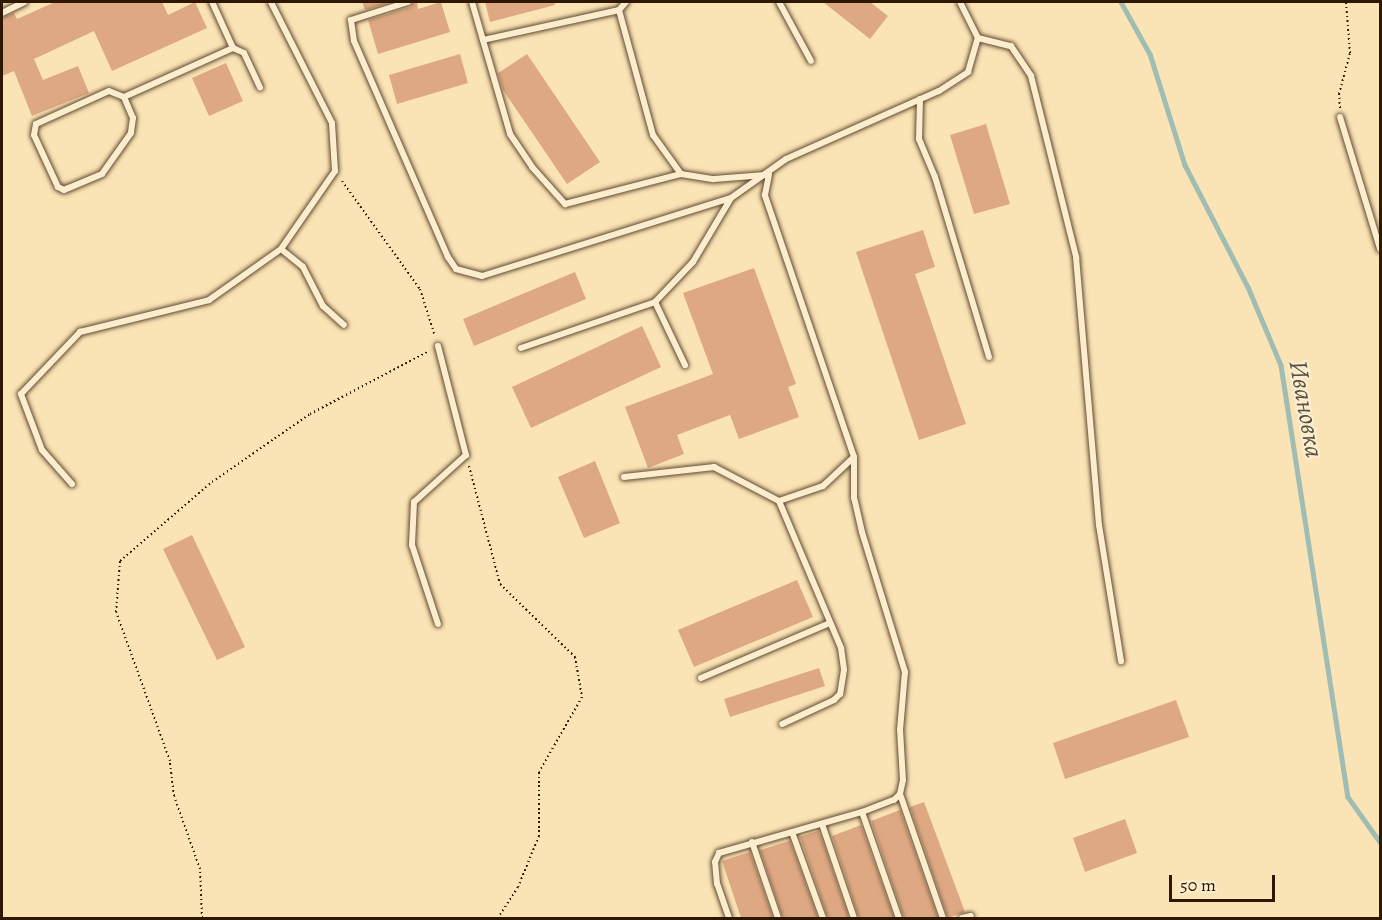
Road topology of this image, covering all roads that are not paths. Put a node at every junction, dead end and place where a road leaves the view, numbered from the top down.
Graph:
1 (25, 2) edge
2 (212, 2) edge
3 (270, 2) edge
4 (408, 2) edge
5 (472, 2) edge
6 (626, 2) edge
7 (779, 2) edge
8 (960, 2) edge
9 (619, 9) junction
10 (2, 13) edge
11 (978, 38) junction
12 (483, 40) junction
13 (233, 48) junction
14 (811, 61) dead end
15 (260, 88) dead end
16 (124, 97) junction
17 (920, 99) junction
18 (1340, 117) road end
19 (681, 174) junction
20 (769, 174) junction
21 (731, 198) junction
22 (281, 249) junction
23 (1380, 249) edge
24 (655, 302) junction
25 (344, 325) dead end
26 (438, 346) road end
27 (521, 348) dead end
28 (989, 357) dead end
29 (685, 365) dead end
30 (854, 457) junction
31 (624, 477) dead end
32 (72, 484) dead end
33 (779, 501) junction
34 (830, 623) junction
35 (438, 624) dead end
36 (1121, 661) dead end
37 (701, 678) dead end
38 (782, 724) dead end
39 (900, 794) junction
40 (862, 812) junction
41 (822, 824) junction
42 (792, 831) junction
43 (752, 842) junction
44 (971, 916) dead end
45 (729, 918) edge
46 (778, 918) edge
47 (823, 918) edge
48 (854, 918) edge
49 (899, 918) edge
50 (943, 918) edge
51 (962, 918) edge

1 - 10 lane
2 - 13 lane
3 - 22 lane
4 - 21 lane
5 - 12 lane
6 - 9 lane
7 - 14 lane
8 - 11 lane
9 - 12 lane
9 - 19 lane
11 - 17 lane
11 - 36 lane
12 - 19 lane
13 - 15 lane
13 - 16 lane
16 - 16 lane
17 - 20 lane
17 - 28 lane
18 - 23 lane
19 - 20 lane
20 - 21 lane
20 - 30 lane
21 - 24 lane
22 - 25 lane
22 - 32 lane
24 - 27 lane
24 - 29 lane
26 - 35 lane
30 - 33 lane
30 - 39 lane
31 - 33 lane
33 - 34 lane
34 - 37 lane
34 - 38 lane
39 - 40 lane
39 - 50 lane
40 - 41 lane
40 - 49 lane
41 - 42 lane
41 - 48 lane
42 - 43 lane
42 - 47 lane
43 - 45 lane
43 - 46 lane
44 - 51 lane

